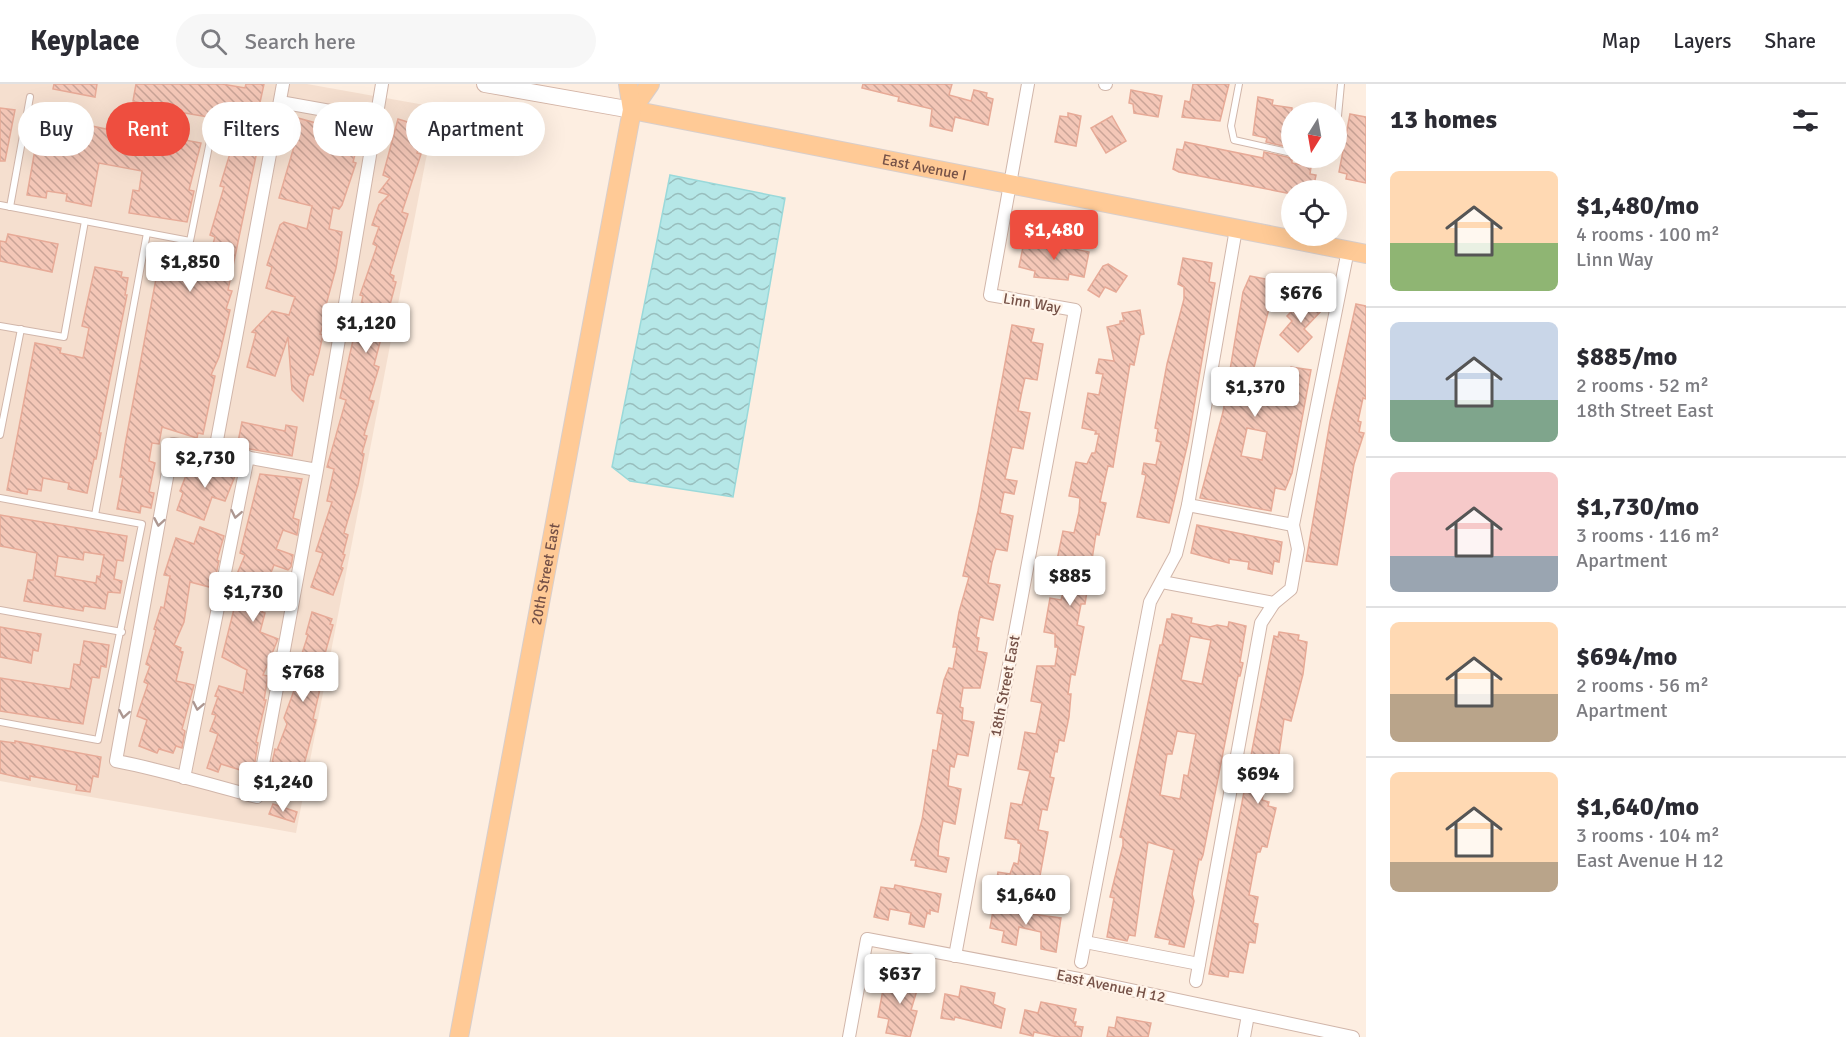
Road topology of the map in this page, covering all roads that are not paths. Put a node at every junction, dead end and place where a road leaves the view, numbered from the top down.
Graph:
1 (284, 84) edge
2 (382, 84) edge
3 (485, 84) edge
4 (628, 84) edge
5 (650, 84) edge
6 (1028, 84) edge
7 (1239, 84) edge
8 (1341, 84) edge
9 (30, 97) dead end
10 (280, 102) edge
11 (378, 102) edge
12 (1339, 102) edge
13 (632, 110) junction
14 (1281, 151) edge
15 (207, 156) edge
16 (270, 156) edge
17 (369, 156) edge
18 (1010, 186) junction
19 (0, 205) edge
20 (10, 207) junction
21 (85, 221) junction
22 (1236, 229) junction
23 (147, 233) junction
24 (1348, 250) junction
25 (1366, 254) edge
26 (1075, 310) joint
27 (0, 326) edge
28 (21, 329) junction
29 (0, 435) edge
30 (215, 451) junction
31 (248, 457) junction
32 (317, 470) junction
33 (0, 498) edge
34 (1188, 505) junction
35 (95, 515) junction
36 (1293, 525) junction
37 (1162, 582) junction
38 (1274, 603) junction
39 (0, 610) edge
40 (122, 632) junction
41 (0, 722) edge
42 (184, 778) junction
43 (1085, 942) junction
44 (955, 956) junction
45 (1081, 962) dead end
46 (1199, 964) junction
47 (1196, 981) dead end
48 (1248, 1015) junction
49 (459, 1037) edge
50 (849, 1037) edge
51 (1244, 1037) edge
52 (1353, 1037) edge

1 - 10 street
2 - 11 street
3 - 13 main road, East Avenue I
4 - 13 main road, 20th Street East
5 - 13 main road, 20th Street East
6 - 18 street
7 - 14 lane
8 - 12 lane
9 - 20 lane
13 - 18 main road, East Avenue I
13 - 49 main road, 20th Street East
15 - 23 lane
16 - 30 street
17 - 32 street
18 - 22 main road, East Avenue I
18 - 26 street, Linn Way
19 - 20 lane
20 - 21 lane
21 - 23 lane
21 - 28 lane
22 - 24 main road, East Avenue I
22 - 34 street
23 - 35 lane
24 - 25 main road, East Avenue I
24 - 36 street
26 - 44 street, 18th Street East
27 - 28 lane
28 - 29 lane
30 - 31 street
30 -> 42 street
31 - 32 street
31 -> 42 street
32 - 42 street
33 - 35 lane
34 - 36 street
34 - 37 street
35 - 40 lane
36 - 38 street
37 - 38 street
37 - 43 street
38 - 46 street
39 - 40 lane
40 - 41 lane
43 - 45 street
43 - 46 street
44 - 48 street, East Avenue H 12
44 - 50 street, East Avenue H 12
46 - 47 street
48 - 51 street
48 - 52 street, East Avenue H 12

